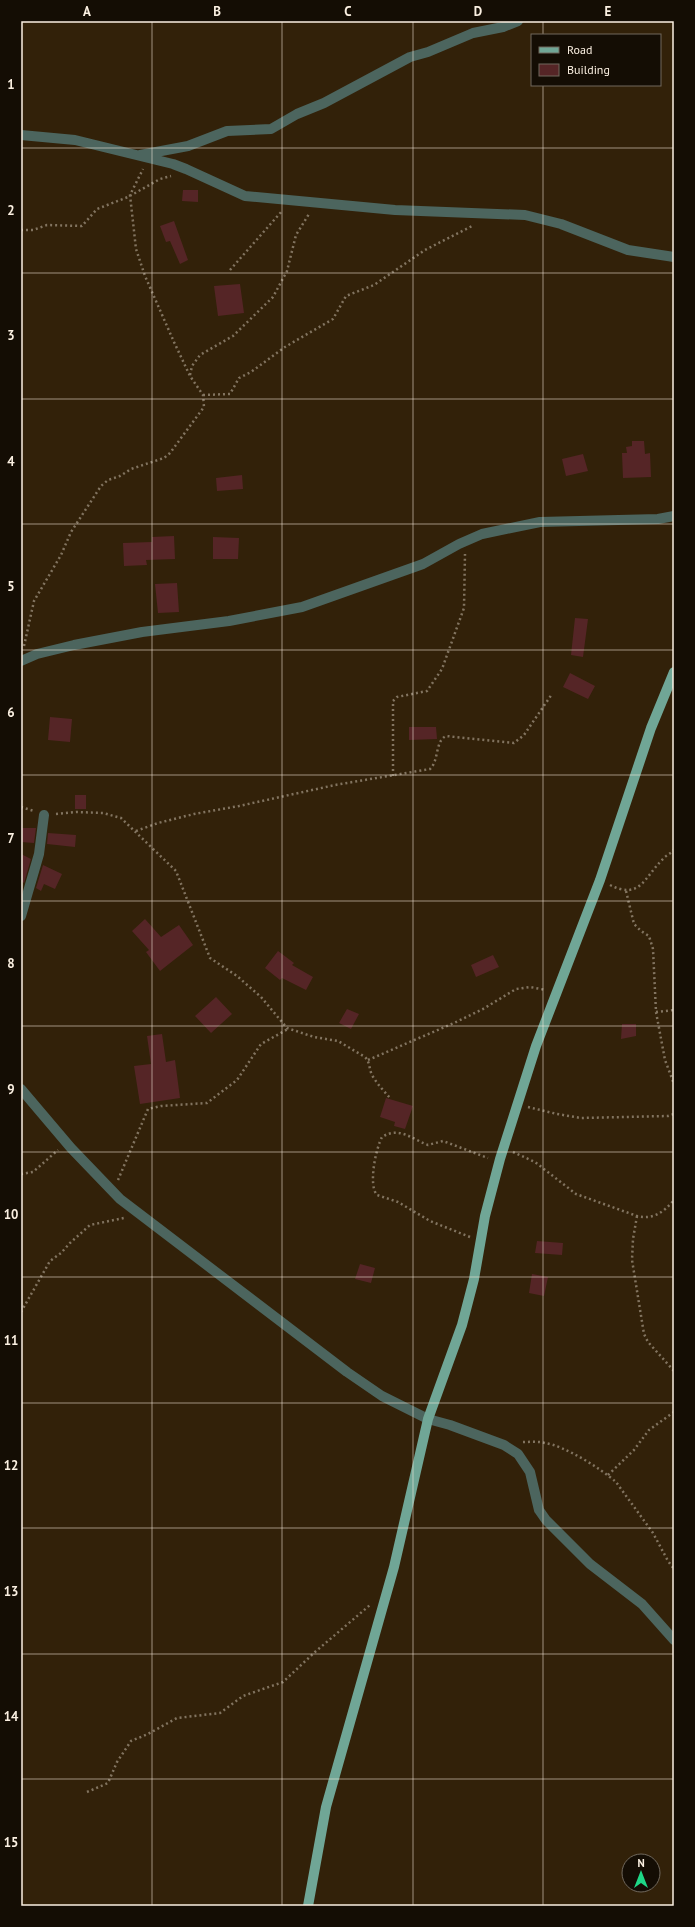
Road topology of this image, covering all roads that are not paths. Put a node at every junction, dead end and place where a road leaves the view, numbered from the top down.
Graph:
1 (518, 21) edge
2 (21, 135) edge
3 (135, 156) junction
4 (674, 257) edge
5 (674, 516) edge
6 (21, 662) edge
7 (674, 672) edge
8 (44, 814) road end
9 (21, 916) edge
10 (21, 1089) edge
11 (428, 1419) junction
12 (674, 1640) edge
13 (308, 1906) edge

1 - 3 street
2 - 3 street
3 - 4 street
5 - 6 street
7 - 11 main road
8 - 9 street
10 - 11 street
11 - 12 street
11 - 13 main road

